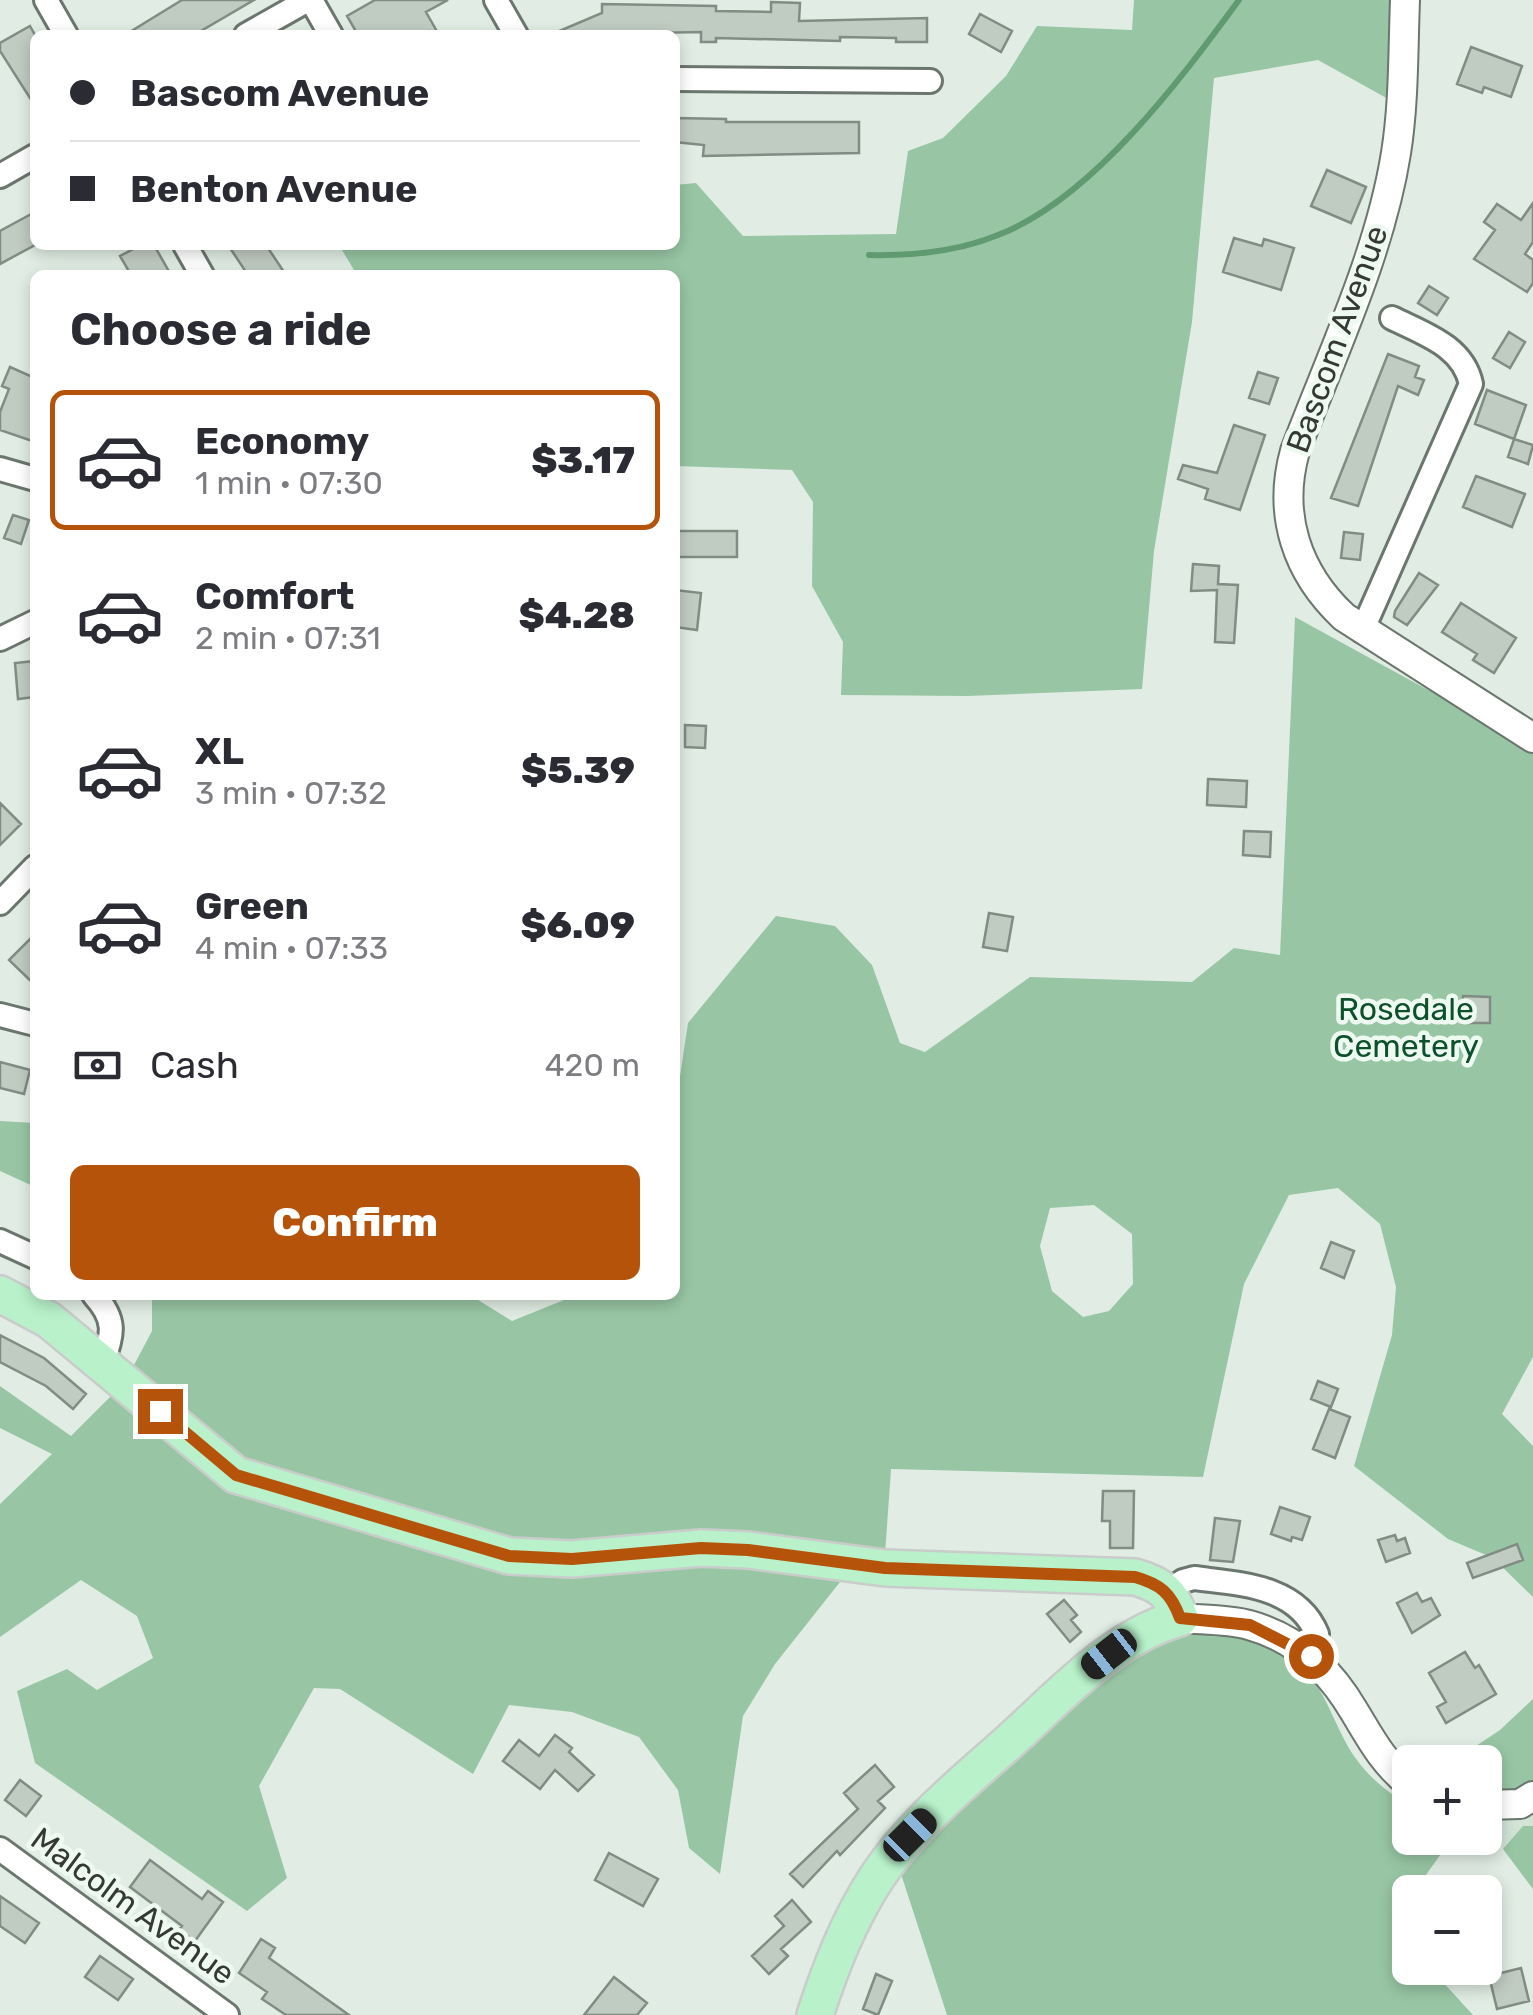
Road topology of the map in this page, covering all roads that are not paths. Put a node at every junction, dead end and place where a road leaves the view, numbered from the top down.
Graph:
1 (46, 0) edge
2 (309, 0) edge
3 (496, 0) edge
4 (1405, 0) edge
5 (63, 30) edge
6 (255, 30) edge
7 (327, 30) edge
8 (513, 30) edge
9 (680, 79) edge
10 (930, 81) dead end
11 (30, 159) edge
12 (0, 176) edge
13 (1392, 318) dead end
14 (0, 468) edge
15 (30, 478) edge
16 (30, 624) edge
17 (1362, 632) junction
18 (0, 639) edge
19 (1533, 738) edge
20 (30, 872) edge
21 (0, 904) edge
22 (0, 1015) edge
23 (30, 1023) edge
24 (0, 1241) edge
25 (30, 1255) edge
26 (0, 1294) edge
27 (98, 1300) edge
28 (102, 1363) junction
29 (1173, 1605) junction
30 (1311, 1656) junction
31 (1392, 1770) edge
32 (1529, 1801) edge
33 (1502, 1803) edge
34 (0, 1849) edge
35 (227, 2015) edge
36 (815, 2015) edge

1 - 5 street
2 - 6 street
2 - 7 street
3 - 8 street
4 - 17 street, Bascom Avenue
9 - 10 street
11 - 12 street
13 - 17 street
14 - 15 street
16 - 18 street
17 - 19 street, Bascom Avenue
20 - 21 street
22 - 23 street
24 - 25 street
26 - 28 main road
27 - 28 street
28 - 29 main road
29 - 30 street
29 - 30 street
29 - 36 main road
30 - 31 street
32 - 33 street
34 - 35 street, Malcolm Avenue

